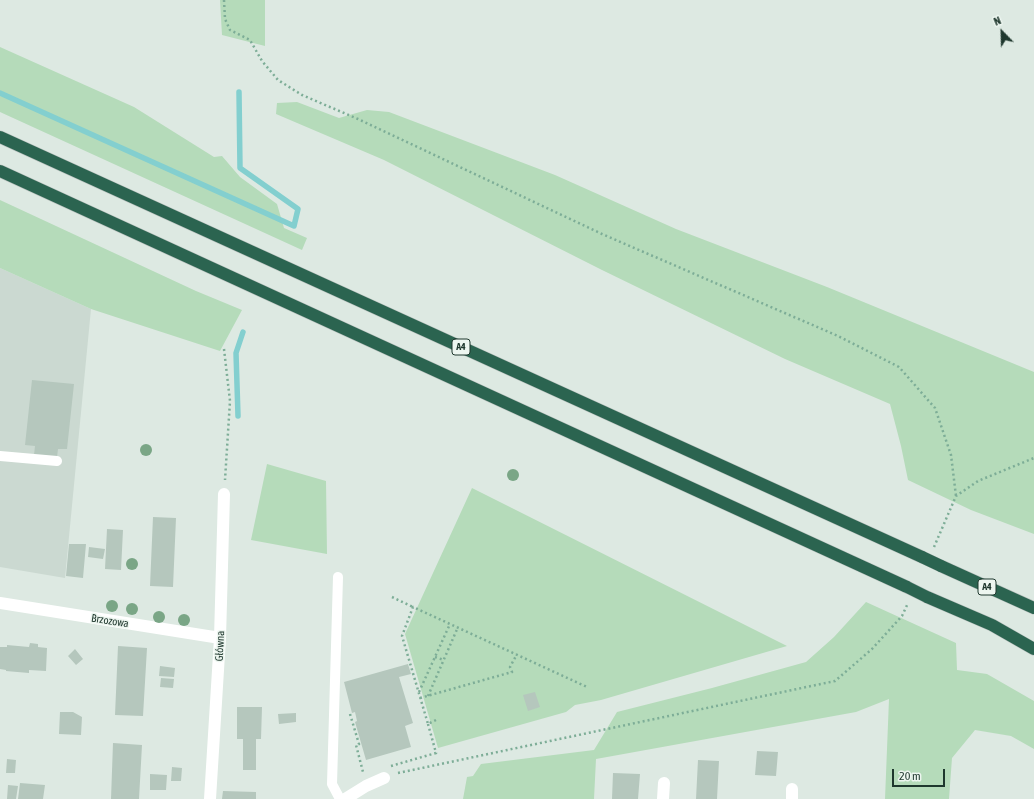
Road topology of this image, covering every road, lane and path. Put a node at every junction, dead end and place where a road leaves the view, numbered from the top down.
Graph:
1 (224, 0) edge
2 (0, 137) edge
3 (0, 171) edge
4 (224, 349) dead end
5 (0, 456) edge
6 (1034, 458) edge
7 (56, 461) dead end
8 (224, 494) joint
9 (956, 496) junction
10 (926, 556) junction
11 (338, 577) dead end
12 (392, 597) dead end
13 (908, 602) dead end
14 (0, 603) edge
15 (414, 607) junction
16 (1034, 608) edge
17 (450, 624) junction
18 (458, 627) junction
19 (220, 638) junction
20 (1034, 649) edge
21 (517, 654) junction
22 (435, 657) junction
23 (444, 660) junction
24 (587, 687) dead end
25 (418, 692) junction
26 (428, 696) junction
27 (420, 698) junction
28 (350, 714) dead end
29 (436, 720) dead end
30 (428, 724) junction
31 (371, 771) dead end
32 (385, 772) junction
33 (363, 773) junction
34 (664, 783) dead end
35 (366, 786) junction
36 (210, 799) edge
37 (340, 799) edge
38 (345, 799) edge
39 (662, 799) edge

1 - 9 path
2 - 10 highway, A4
3 - 20 highway, bridge
4 - 8 path
5 - 7 lane
6 - 9 path
8 - 19 street, Główna
9 - 10 path
10 - 16 highway, A4, bridge
11 - 37 lane
12 - 15 path
13 - 32 path
14 - 19 street, Brzozowa
15 - 17 path
15 - 25 path
17 - 18 path
17 - 22 path
18 - 21 path
18 - 23 path
19 - 36 street, Główna
21 - 24 path
21 - 26 path
22 - 23 path
22 - 25 path
23 - 26 path
25 - 27 path
26 - 27 path
27 - 30 path
28 - 33 path
29 - 30 path
30 - 32 path
31 - 33 path
32 - 35 street
33 - 35 path
34 - 39 street
35 - 38 street

